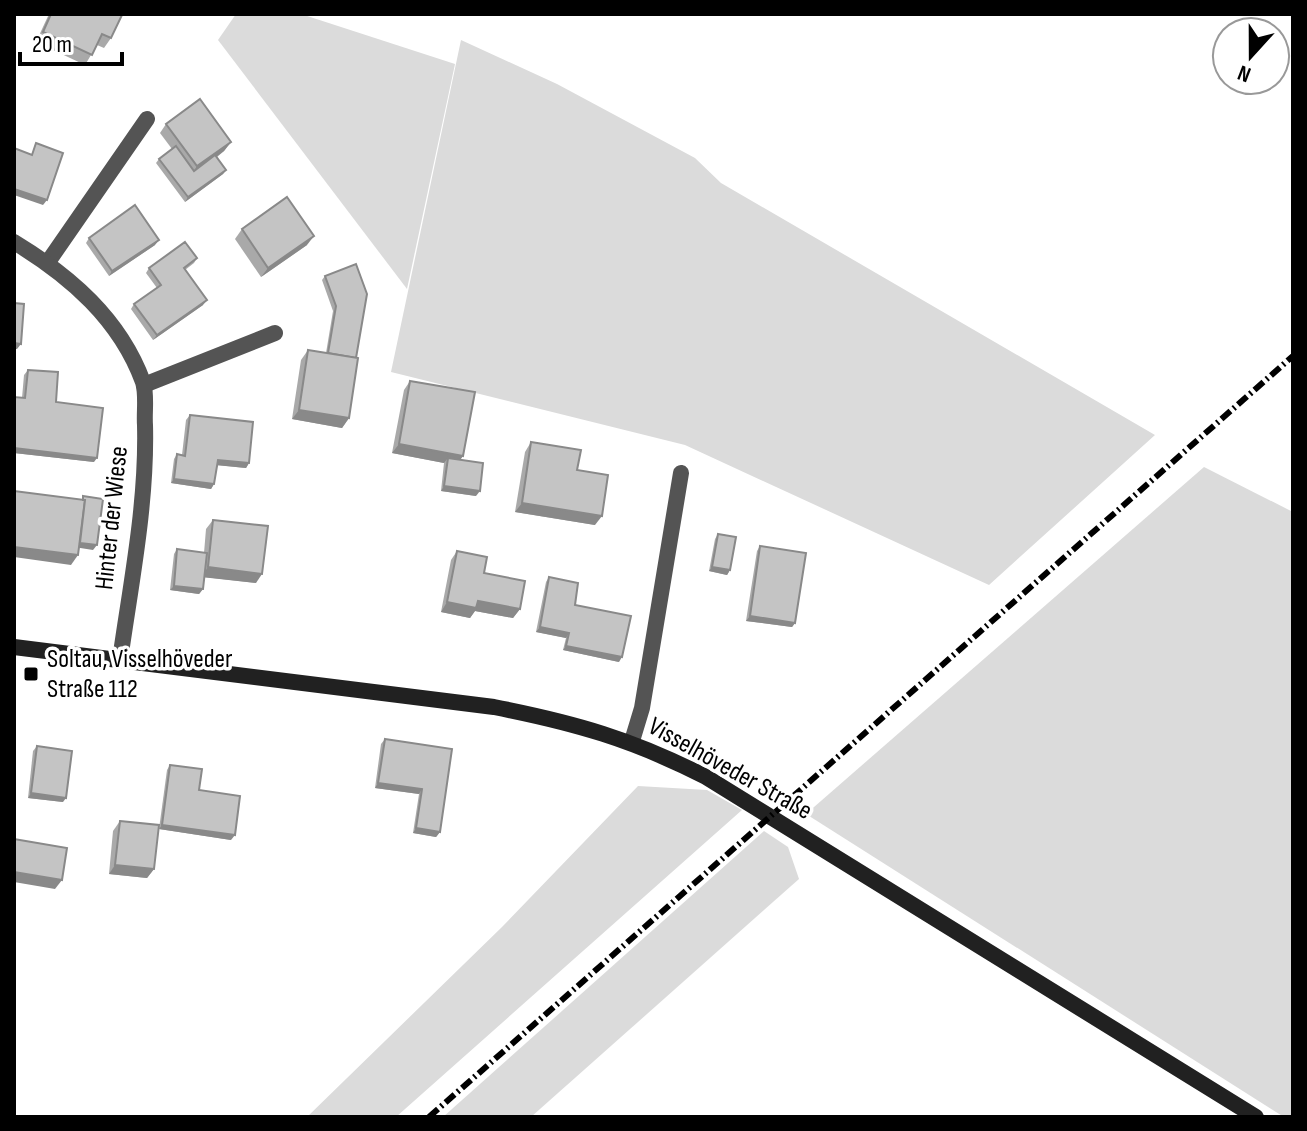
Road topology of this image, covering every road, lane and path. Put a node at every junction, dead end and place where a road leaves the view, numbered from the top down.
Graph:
1 (147, 119) dead end
2 (14, 242) edge
3 (48, 262) junction
4 (275, 333) dead end
5 (144, 385) junction
6 (681, 473) dead end
7 (14, 647) edge
8 (120, 660) junction
9 (632, 741) junction
10 (1256, 1117) edge

1 - 3 street
2 - 3 street, Hinter der Wiese
3 - 5 street, Hinter der Wiese
4 - 5 street
5 - 8 street, Hinter der Wiese
6 - 9 street
7 - 8 street, Visselhöveder Straße
8 - 9 street, Visselhöveder Straße
9 - 10 street, Visselhöveder Straße

